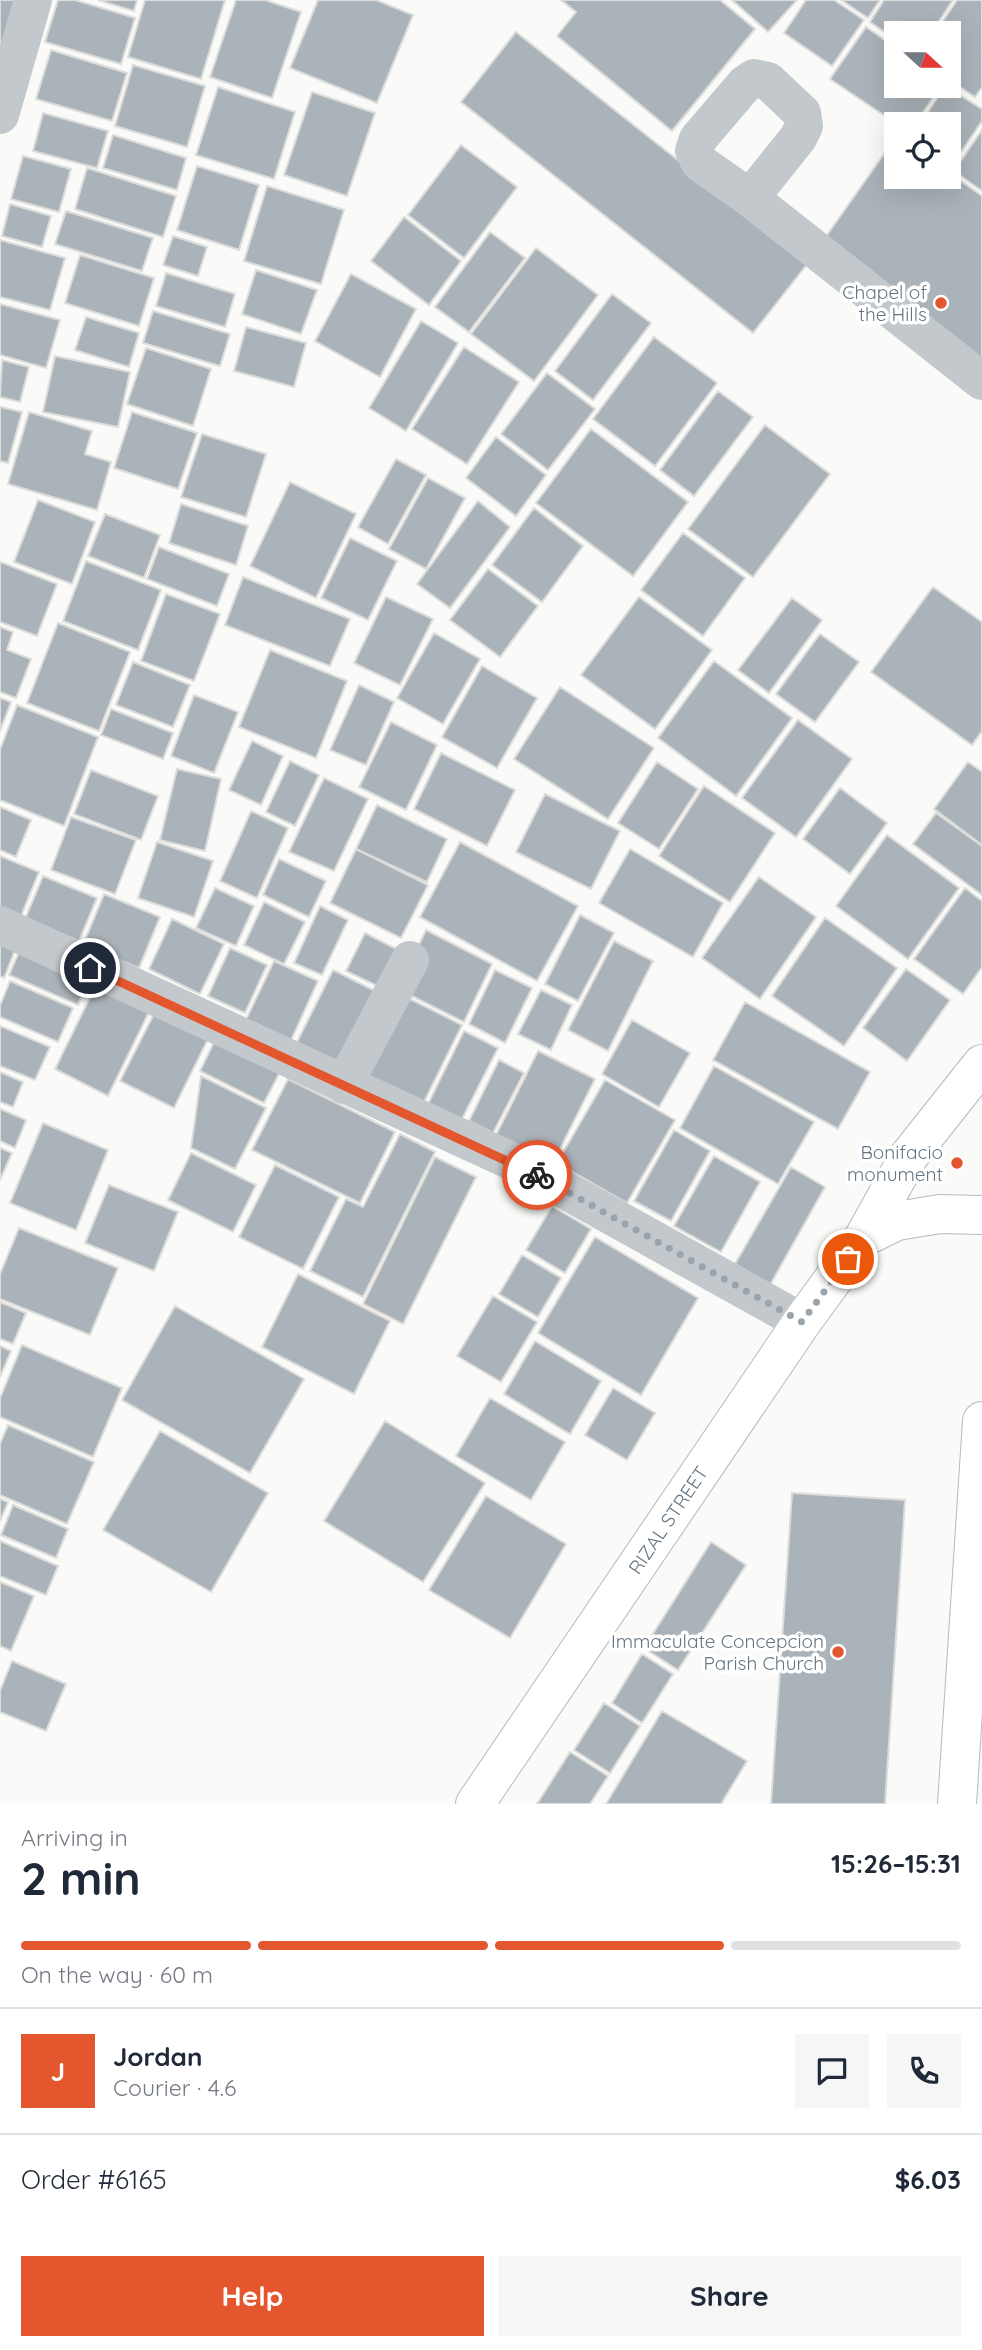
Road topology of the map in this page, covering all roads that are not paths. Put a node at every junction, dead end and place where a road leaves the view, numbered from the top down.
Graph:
1 (33, 0) edge
2 (0, 116) edge
3 (750, 198) dead end
4 (982, 381) edge
5 (0, 925) edge
6 (410, 960) dead end
7 (982, 1064) edge
8 (344, 1085) junction
9 (982, 1215) edge
10 (864, 1237) junction
11 (802, 1322) junction
12 (982, 1421) edge
13 (475, 1804) edge
14 (957, 1804) edge

1 - 2 street
3 - 4 street
5 - 8 street
6 - 8 street
7 - 10 main road, RIZAL STREET
8 - 11 street
9 - 10 main road, RIZAL STREET
10 - 11 main road, RIZAL STREET
11 - 13 main road, RIZAL STREET
12 - 14 main road

